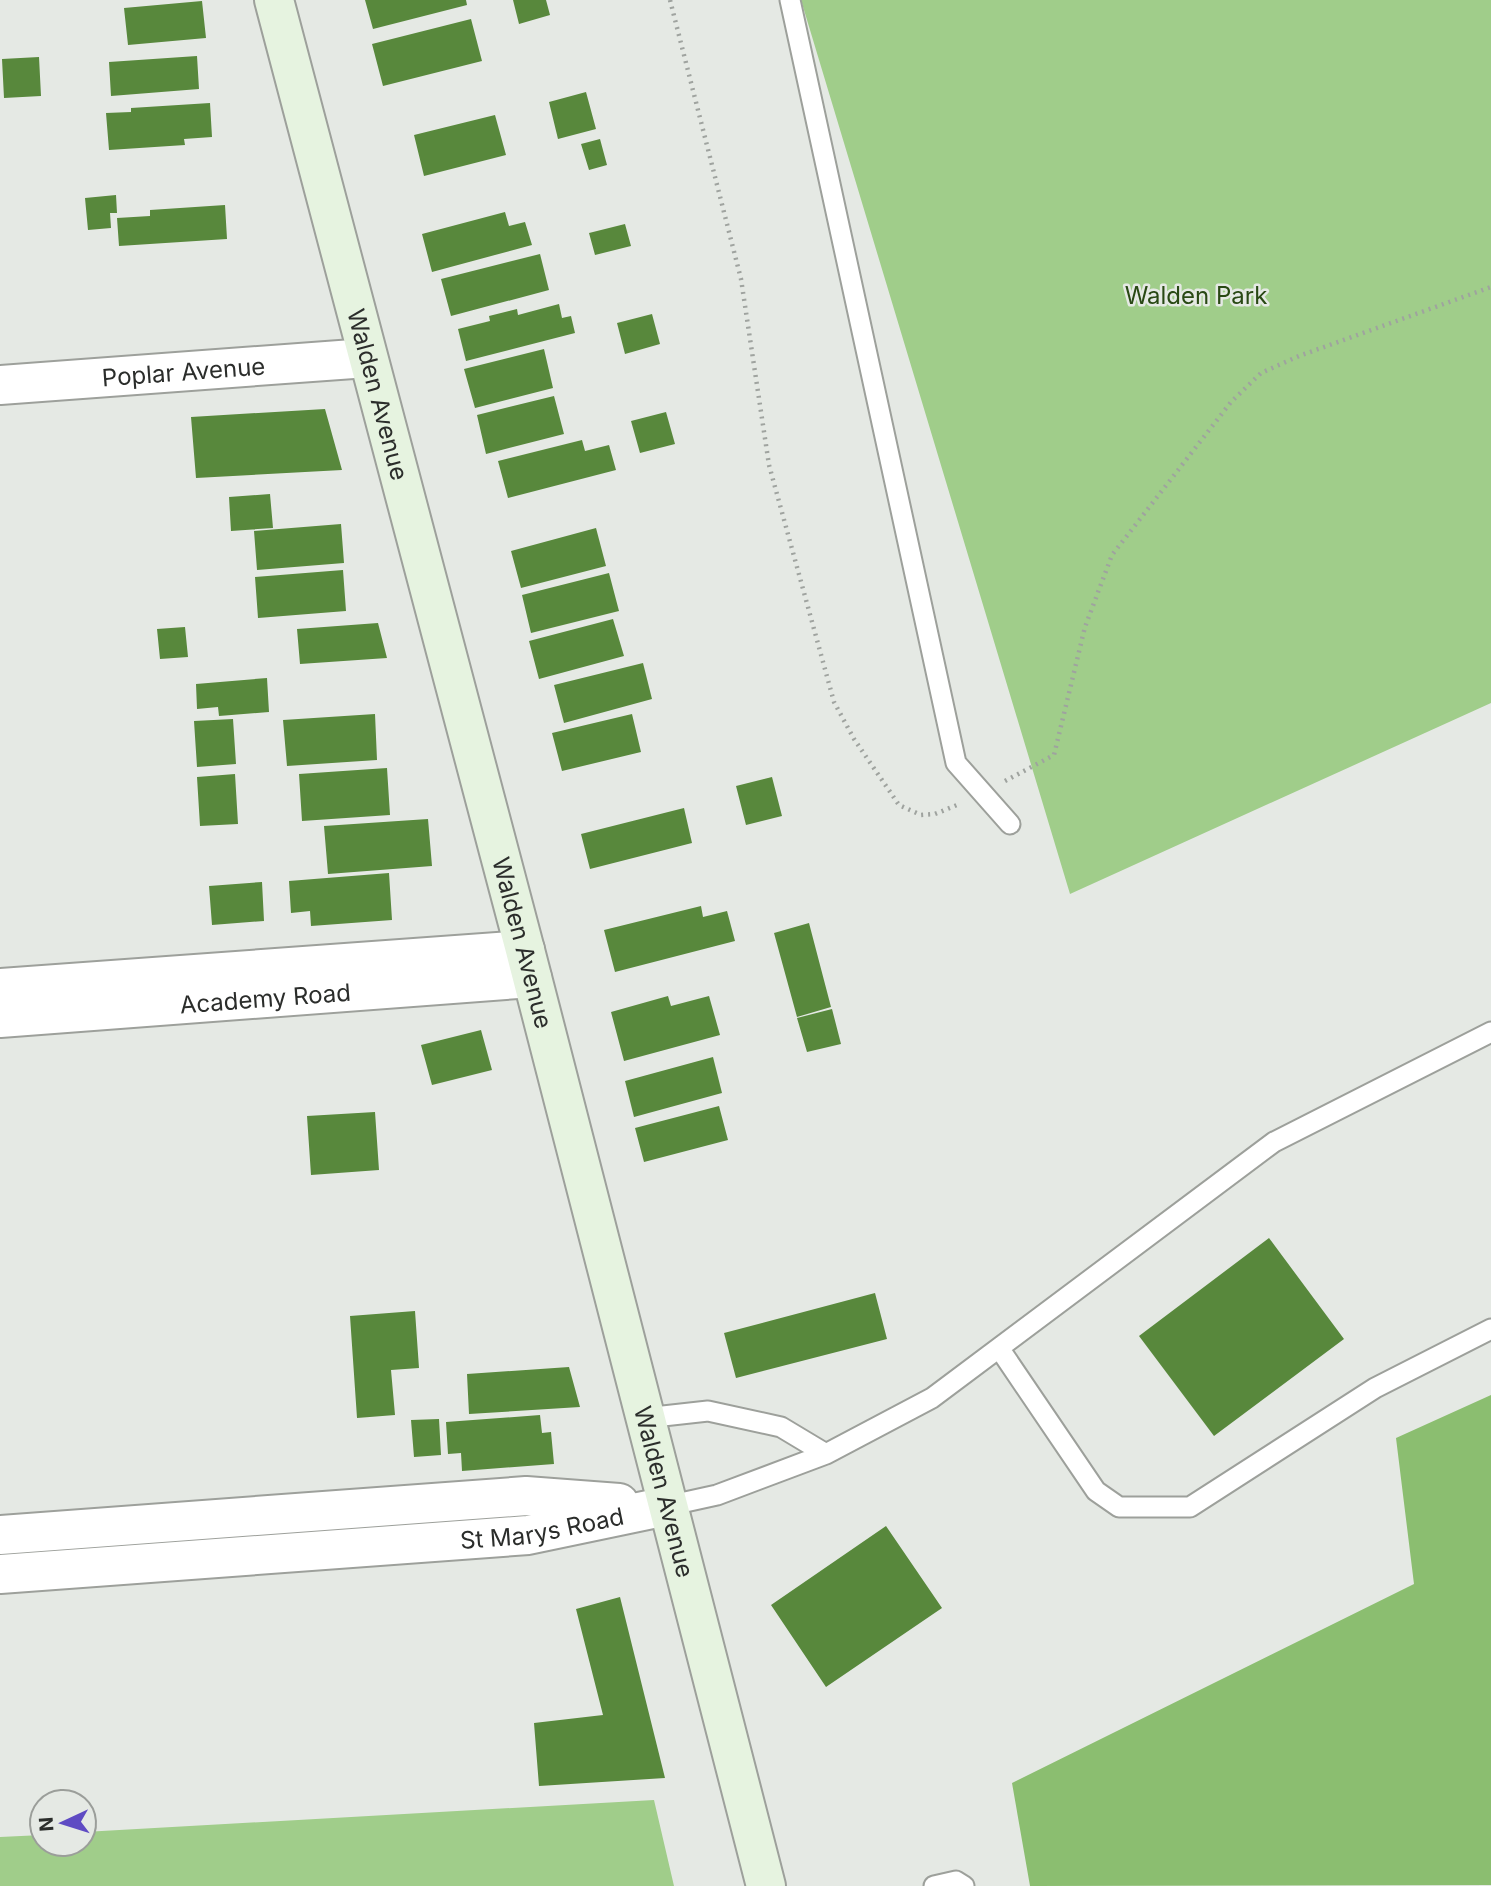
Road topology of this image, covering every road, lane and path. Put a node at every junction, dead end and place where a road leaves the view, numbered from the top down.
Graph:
1 (274, 0) edge
2 (670, 0) edge
3 (790, 0) edge
4 (1491, 287) edge
5 (367, 358) junction
6 (0, 385) edge
7 (982, 793) junction
8 (1010, 824) dead end
9 (528, 964) junction
10 (6, 1003) edge
11 (1491, 1032) edge
12 (1491, 1329) edge
13 (999, 1348) junction
14 (645, 1418) junction
15 (826, 1454) junction
16 (667, 1506) junction
17 (156, 1523) junction
18 (0, 1535) edge
19 (159, 1562) junction
20 (0, 1574) edge
21 (766, 1886) edge
22 (934, 1886) edge
23 (964, 1886) edge

1 - 5 main road, Walden Avenue
2 - 7 path
3 - 7 lane
4 - 7 path
5 - 6 street, Poplar Avenue
5 - 9 main road, Walden Avenue
7 - 8 lane
9 - 10 street, Academy Road
9 - 10 street, Academy Road
9 - 14 main road, Walden Avenue
11 - 13 lane
12 - 13 lane
13 - 15 lane
14 - 15 lane
14 - 16 main road, Walden Avenue
15 - 16 lane
16 - 17 street, St Marys Road
16 - 19 street, St Marys Road
16 - 21 main road, Walden Avenue
17 - 18 street, St Marys Road
17 - 19 street
19 - 20 street, St Marys Road
22 - 23 lane

